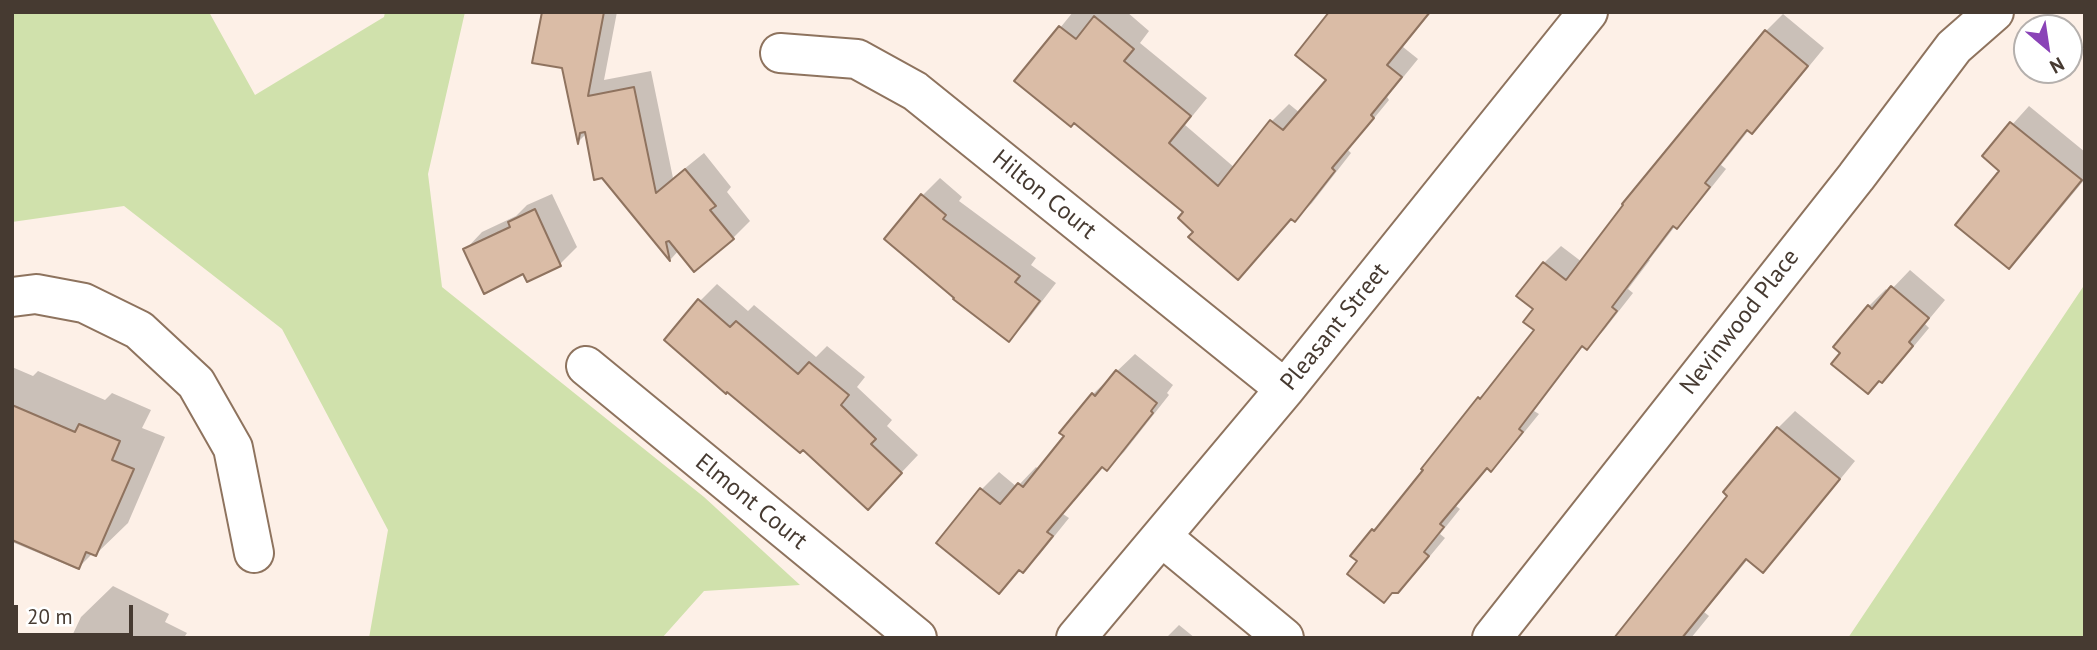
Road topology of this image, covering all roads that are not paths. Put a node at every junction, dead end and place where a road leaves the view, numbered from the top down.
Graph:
1 (1588, 12) edge
2 (1994, 12) edge
3 (779, 53) dead end
4 (12, 297) edge
5 (586, 366) dead end
6 (1284, 389) junction
7 (1162, 537) junction
8 (254, 553) dead end
9 (917, 638) edge
10 (1076, 638) edge
11 (1284, 638) edge
12 (1492, 638) edge

1 - 6 street, Pleasant Street
2 - 12 street, Nevinwood Place
3 - 6 street, Hilton Court
4 - 8 street
5 - 9 street, Elmont Court
6 - 7 street, Pleasant Street
7 - 10 street, Pleasant Street
7 - 11 street

